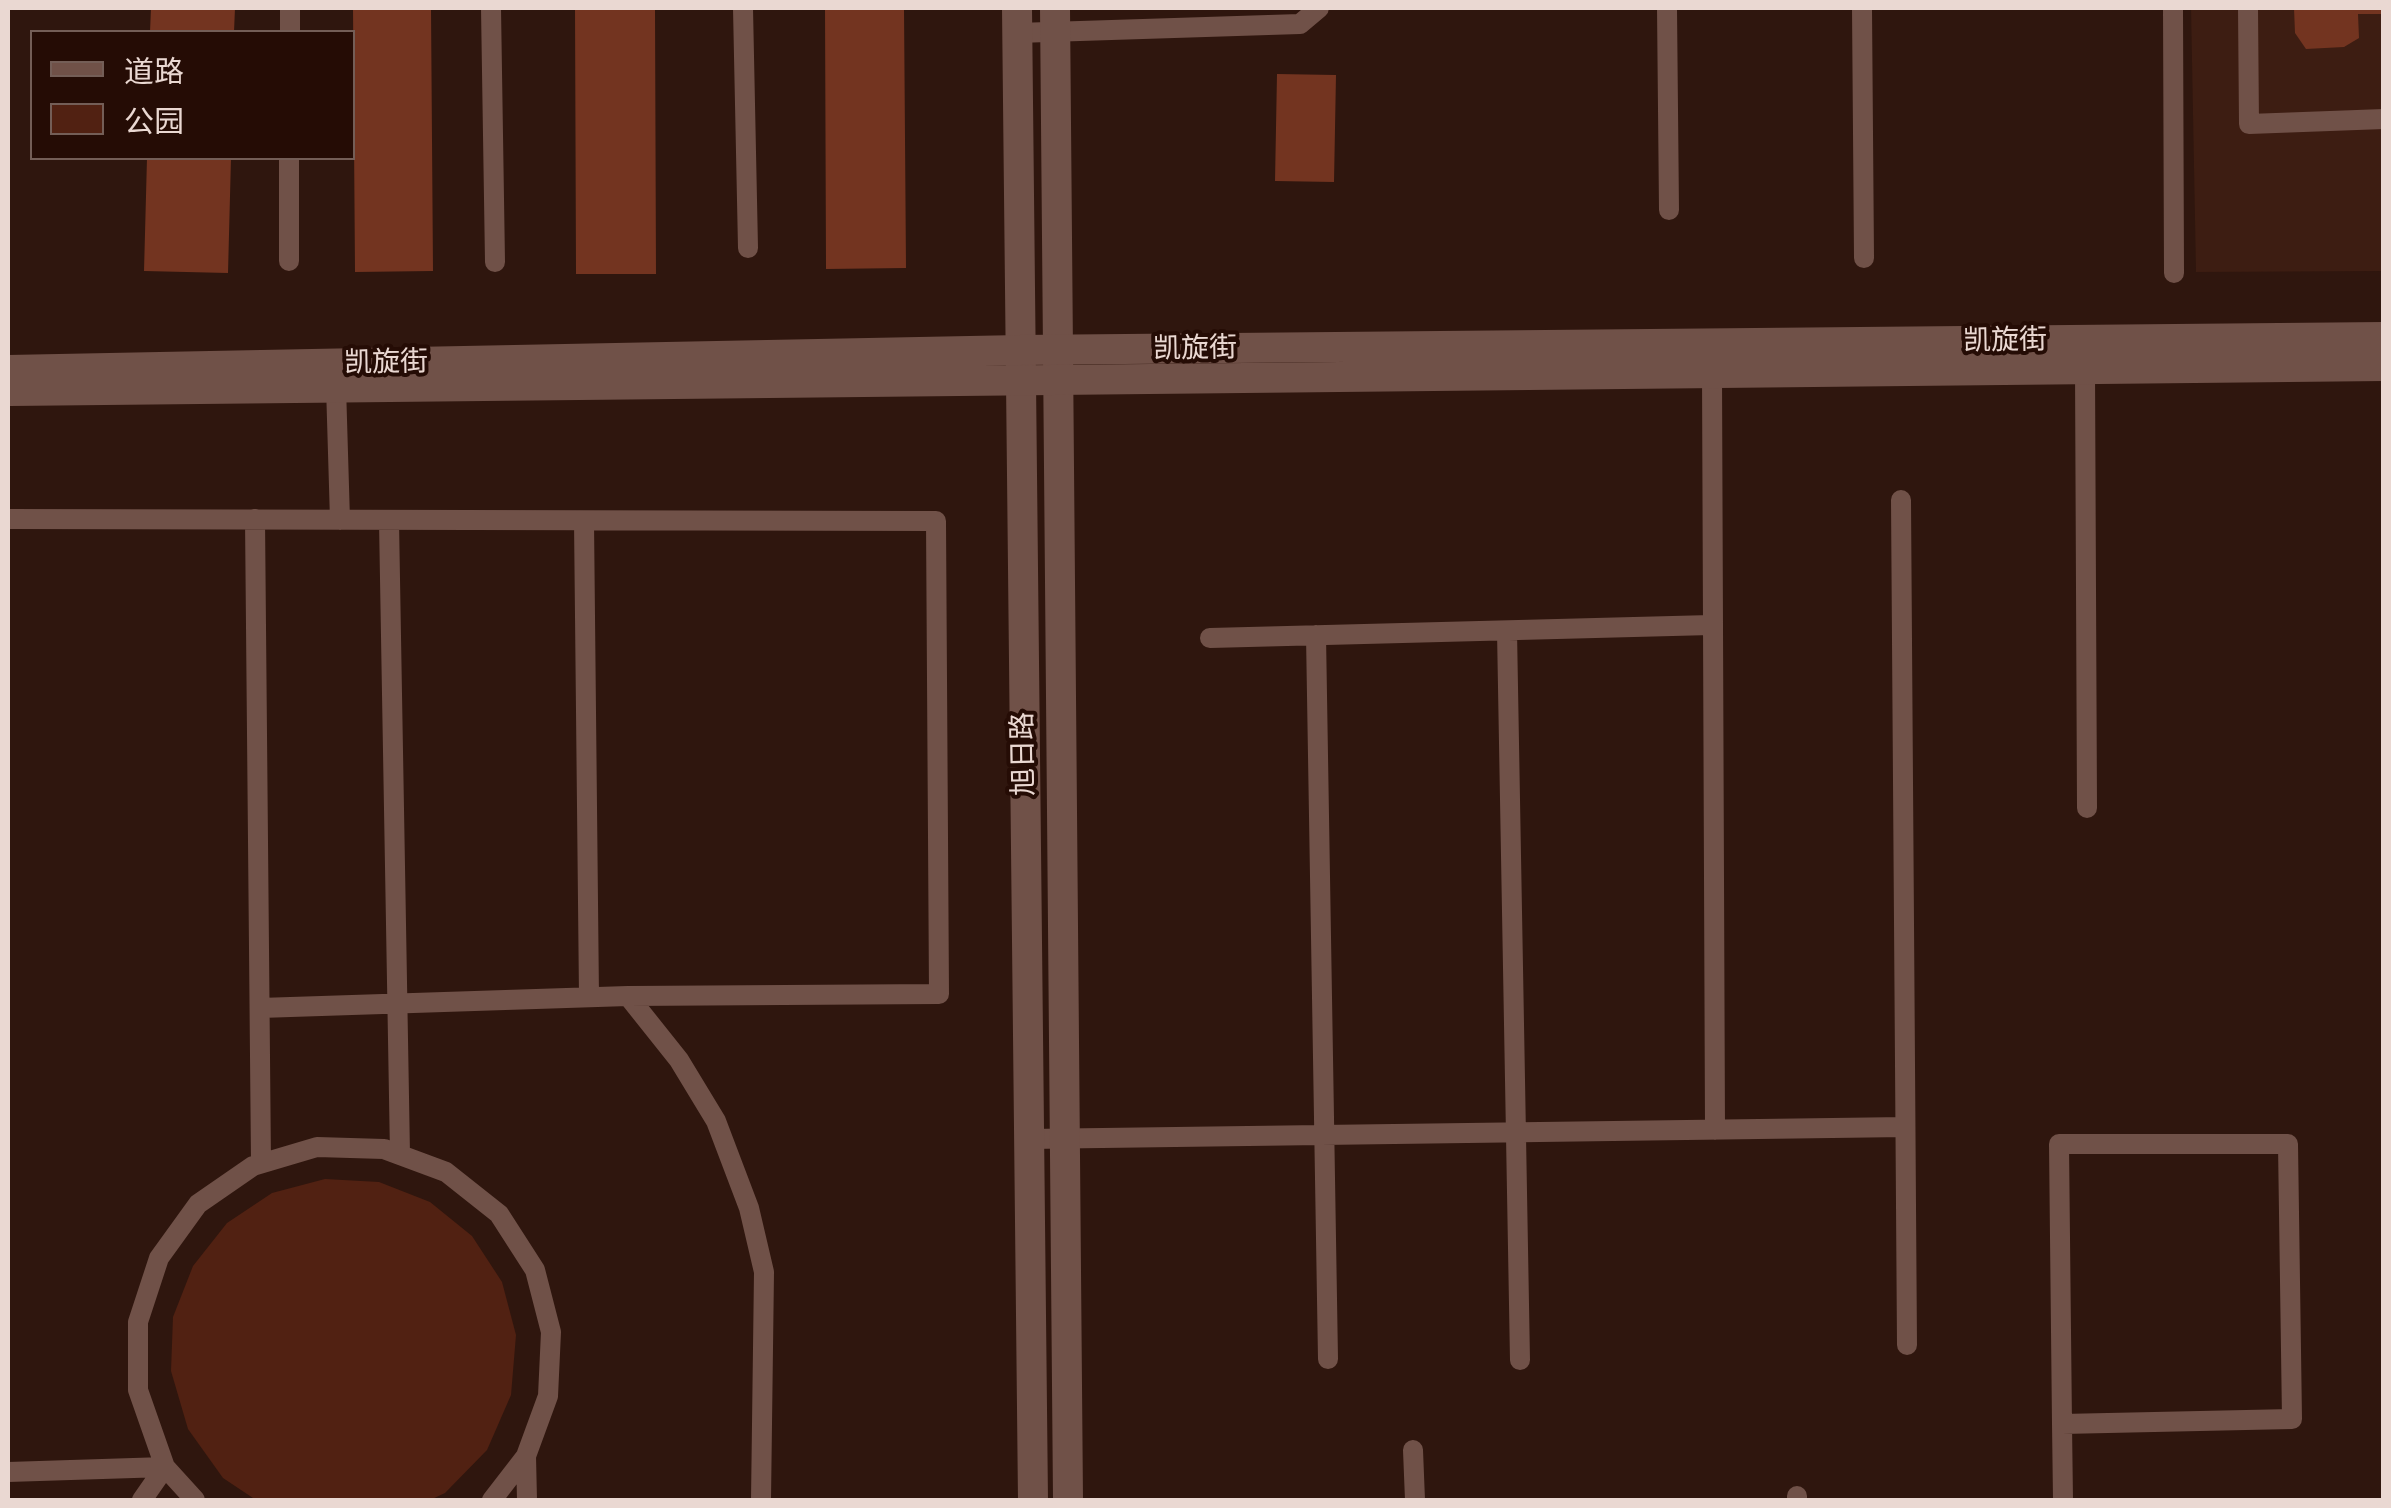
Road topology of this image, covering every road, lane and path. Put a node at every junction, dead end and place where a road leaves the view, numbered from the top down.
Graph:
1 (491, 8) edge
2 (743, 8) edge
3 (1319, 8) edge
4 (1667, 8) edge
5 (1862, 8) edge
6 (2172, 8) edge
7 (2248, 8) edge
8 (1055, 19) edge
9 (1017, 20) edge
10 (2384, 119) edge
11 (289, 160) edge
12 (1669, 210) dead end
13 (748, 248) dead end
14 (1864, 258) dead end
15 (289, 261) dead end
16 (495, 262) dead end
17 (2174, 273) dead end
18 (2384, 337) edge
19 (1020, 350) junction
20 (1058, 350) junction
21 (2384, 366) edge
22 (8, 370) edge
23 (2085, 370) junction
24 (1712, 374) junction
25 (1058, 381) junction
26 (1020, 382) junction
27 (336, 386) junction
28 (8, 391) edge
29 (1900, 500) dead end
30 (8, 519) edge
31 (255, 519) junction
32 (340, 520) junction
33 (389, 520) junction
34 (584, 520) junction
35 (1712, 625) junction
36 (1508, 630) junction
37 (1316, 636) junction
38 (1210, 638) dead end
39 (2088, 808) dead end
40 (628, 996) junction
41 (589, 997) junction
42 (398, 1003) junction
43 (260, 1008) junction
44 (1905, 1127) junction
45 (1715, 1130) junction
46 (1517, 1132) junction
47 (1326, 1136) junction
48 (1029, 1139) junction
49 (1065, 1140) junction
50 (400, 1154) junction
51 (262, 1163) junction
52 (1907, 1345) dead end
53 (1328, 1359) dead end
54 (1520, 1360) dead end
55 (2062, 1424) junction
56 (1413, 1450) dead end
57 (526, 1456) junction
58 (165, 1466) junction
59 (8, 1472) edge
60 (142, 1500) edge
61 (195, 1500) edge
62 (492, 1500) edge
63 (526, 1500) edge
64 (762, 1500) edge
65 (1033, 1500) edge
66 (1068, 1500) edge
67 (1414, 1500) edge
68 (2063, 1500) edge

1 - 16 lane
2 - 13 lane
3 - 8 lane
4 - 12 lane
5 - 14 lane
6 - 17 lane
7 - 10 lane
8 - 9 lane
8 - 20 street, 旭日路
9 - 19 street, 旭日路
11 - 15 lane
18 - 20 street, 凯旋街
19 - 20 street, 凯旋街
19 - 22 street, 凯旋街
19 - 26 street, 旭日路
20 - 25 street, 旭日路
21 - 23 street, 凯旋街
23 - 24 street, 凯旋街
23 - 39 lane
24 - 25 street, 凯旋街
24 - 35 lane
25 - 26 street, 凯旋街
25 - 49 street, 旭日路
26 - 27 street, 凯旋街
26 - 48 street, 旭日路
27 - 28 street, 凯旋街
27 - 32 lane
29 - 44 lane
30 - 31 lane
31 - 32 lane
31 - 43 lane
32 - 33 lane
33 - 34 lane
33 - 42 lane
34 - 40 lane
34 - 41 lane
35 - 36 lane
35 - 45 lane
36 - 37 lane
36 - 46 lane
37 - 38 lane
37 - 47 lane
40 - 41 lane
40 - 64 lane
41 - 42 lane
42 - 43 lane
42 - 50 lane
43 - 51 lane
44 - 45 lane
44 - 52 lane
45 - 46 lane
46 - 47 lane
46 - 54 lane
47 - 49 lane
47 - 53 lane
48 - 49 lane
48 - 65 street, 旭日路
49 - 66 street, 旭日路
50 - 51 lane
50 - 57 lane
51 - 58 lane
55 - 55 lane
55 - 68 lane
56 - 67 lane
57 - 62 lane
57 - 63 lane
58 - 59 lane
58 - 60 lane
58 - 61 lane

